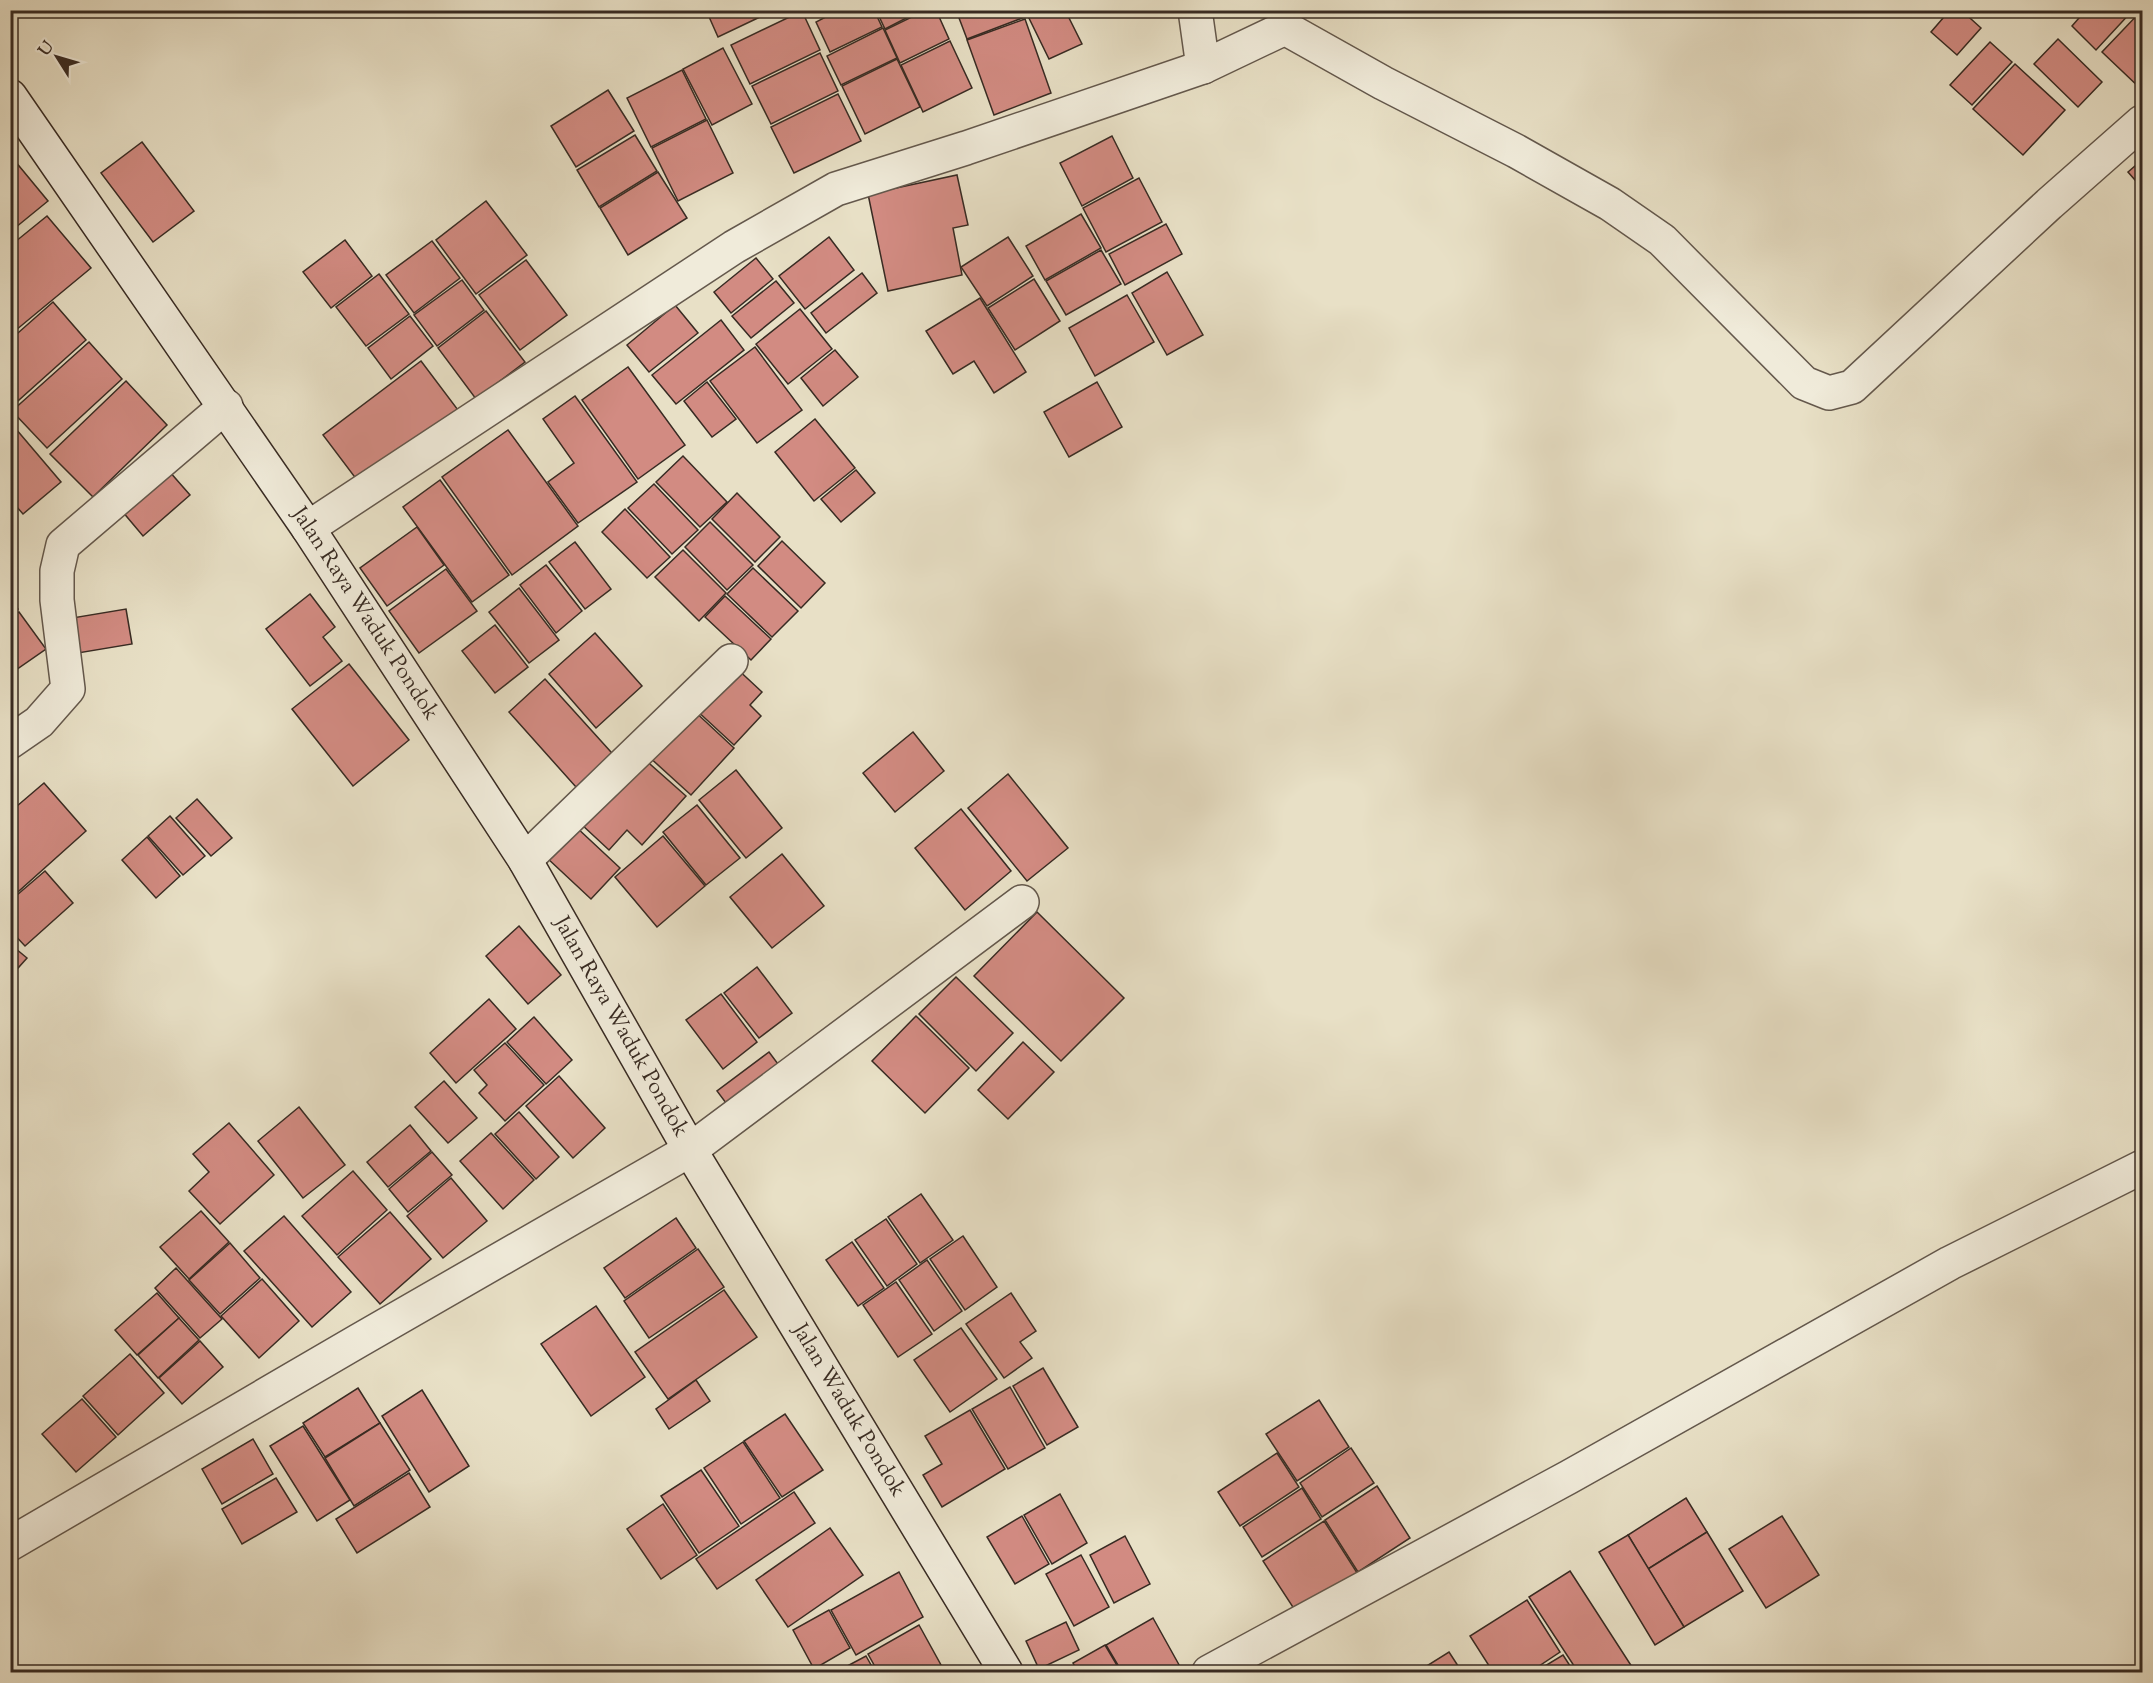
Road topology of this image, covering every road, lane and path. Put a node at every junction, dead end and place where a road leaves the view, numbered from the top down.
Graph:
1 (1195, 10) edge
2 (1203, 67) junction
3 (10, 96) edge
4 (2142, 122) edge
5 (226, 406) junction
6 (308, 528) junction
7 (731, 661) dead end
8 (10, 742) edge
9 (525, 860) junction
10 (1022, 902) dead end
11 (690, 1150) junction
12 (2142, 1167) edge
13 (10, 1544) edge
14 (1006, 1672) edge
15 (1209, 1672) edge

1 - 2 street
2 - 4 street
2 - 6 street
3 - 5 street, Jalan Raya Waduk Pondok
5 - 6 street, Jalan Raya Waduk Pondok
5 - 8 street
6 - 9 street, Jalan Raya Waduk Pondok
7 - 9 street
9 - 11 street, Jalan Raya Waduk Pondok
10 - 11 street
11 - 13 street
11 - 14 street, Jalan Waduk Pondok
12 - 15 street

